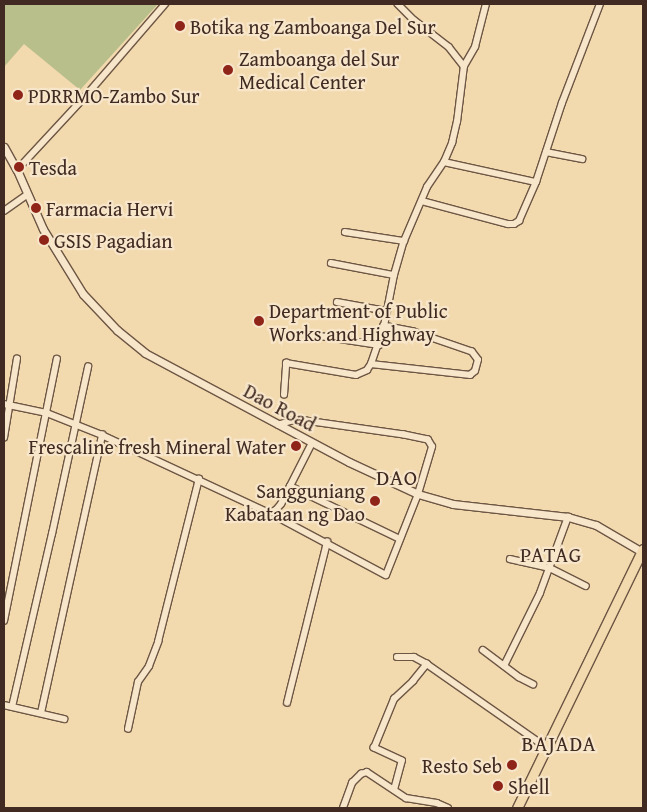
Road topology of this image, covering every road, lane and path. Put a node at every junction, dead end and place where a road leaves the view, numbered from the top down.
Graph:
1 (165, 4) edge
2 (398, 4) edge
3 (486, 4) edge
4 (600, 4) edge
5 (464, 66) junction
6 (4, 147) edge
7 (546, 152) junction
8 (582, 158) dead end
9 (444, 162) junction
10 (17, 170) junction
11 (536, 182) junction
12 (28, 194) junction
13 (422, 202) junction
14 (4, 210) edge
15 (345, 232) dead end
16 (404, 241) junction
17 (331, 263) dead end
18 (394, 275) junction
19 (337, 302) dead end
20 (387, 311) junction
21 (384, 326) junction
22 (307, 334) dead end
23 (379, 345) junction
24 (17, 359) dead end
25 (57, 359) dead end
26 (372, 364) junction
27 (88, 367) dead end
28 (284, 396) dead end
29 (7, 404) edge
30 (48, 413) junction
31 (76, 424) junction
32 (279, 425) junction
33 (102, 435) junction
34 (4, 438) edge
35 (312, 442) junction
36 (199, 479) junction
37 (290, 486) junction
38 (418, 494) junction
39 (276, 510) junction
40 (568, 517) junction
41 (400, 539) junction
42 (327, 542) junction
43 (643, 550) edge
44 (510, 559) dead end
45 (550, 568) junction
46 (586, 586) dead end
47 (4, 621) edge
48 (484, 650) dead end
49 (397, 657) dead end
50 (426, 664) junction
51 (504, 666) junction
52 (533, 684) dead end
53 (287, 703) dead end
54 (4, 705) edge
55 (12, 707) junction
56 (41, 712) junction
57 (64, 718) dead end
58 (128, 729) dead end
59 (546, 747) junction
60 (394, 790) junction
61 (343, 808) edge
62 (448, 808) edge
63 (517, 808) edge

1 - 10 street
2 - 5 street
3 - 5 street
4 - 7 street
5 - 9 street
6 - 10 street, Dao Road
7 - 8 street
7 - 11 street
9 - 11 street
9 - 13 street
10 - 12 street, Dao Road
11 - 13 street
12 - 14 street
12 - 32 street, Dao Road
13 - 16 street
15 - 16 street
16 - 18 street
17 - 18 street
18 - 20 street
19 - 20 street
20 - 21 street
21 - 23 street
21 - 26 street
22 - 23 street
23 - 26 street
24 - 29 street
25 - 30 street
26 - 28 street
27 - 31 street
29 - 30 street
29 - 34 street
30 - 31 street
30 - 47 street
31 - 33 street
31 - 55 street
32 - 35 street, Dao Road
32 - 38 street
33 - 36 street
33 - 56 street
35 - 37 street
35 - 38 street, Dao Road
36 - 39 street
36 - 58 street
37 - 39 street
37 - 41 street
38 - 40 street, Dao Road
38 - 41 street
39 - 42 street
40 - 43 street, Dao Road
40 - 45 street
41 - 42 street
42 - 53 street
43 - 59 highway
44 - 45 street
45 - 46 street
45 - 51 street
48 - 51 street
49 - 50 street
50 - 59 street
50 - 60 street
51 - 52 street
54 - 55 street
55 - 56 street
56 - 57 street
59 - 63 highway
60 - 61 street
60 - 62 street

